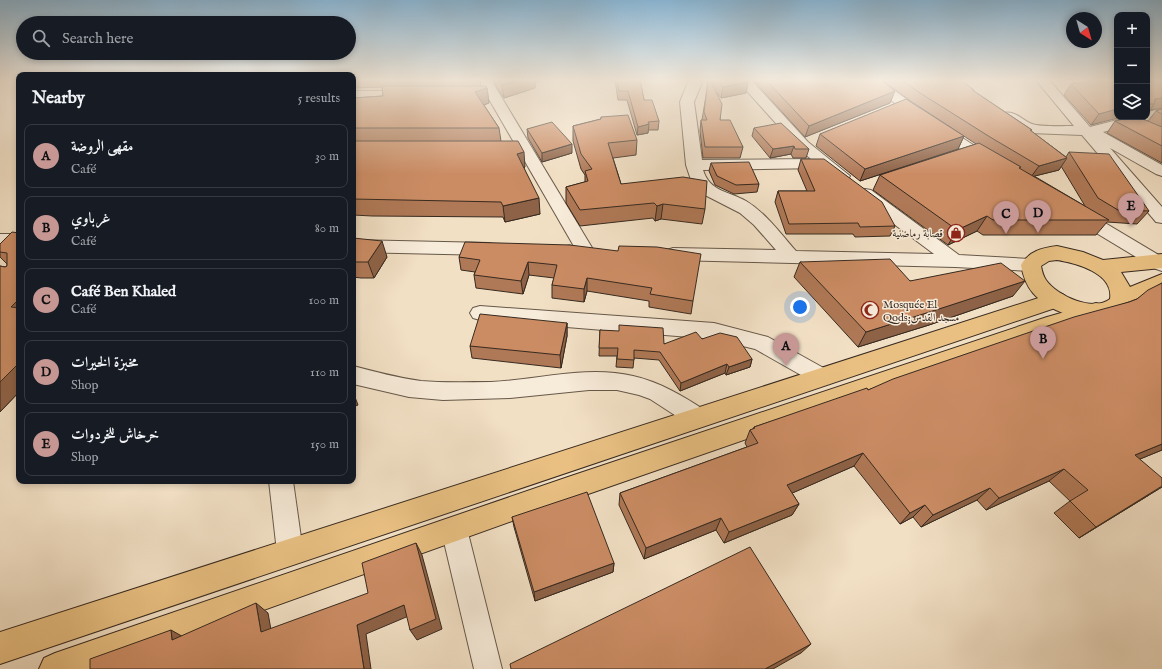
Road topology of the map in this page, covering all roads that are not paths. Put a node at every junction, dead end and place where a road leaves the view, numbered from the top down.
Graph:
1 (501, 111) edge
2 (688, 111) edge
3 (771, 111) edge
4 (902, 111) edge
5 (1001, 111) edge
6 (1070, 111) edge
7 (1162, 113) edge
8 (1129, 121) junction
9 (1149, 130) edge
10 (1088, 131) junction
11 (508, 150) edge
12 (524, 150) junction
13 (971, 151) junction
14 (956, 156) edge
15 (826, 163) junction
16 (694, 166) junction
17 (1162, 170) edge
18 (1006, 171) edge
19 (873, 184) dead end
20 (858, 189) junction
21 (1067, 208) edge
22 (1162, 218) edge
23 (0, 240) edge
24 (16, 240) edge
25 (356, 246) edge
26 (502, 249) edge
27 (563, 251) edge
28 (656, 253) edge
29 (791, 257) junction
30 (955, 261) junction
31 (1160, 262) edge
32 (1031, 265) junction
33 (1100, 267) junction
34 (1162, 281) edge
35 (1057, 300) junction
36 (1121, 300) junction
37 (1096, 311) junction
38 (480, 313) edge
39 (356, 376) edge
40 (822, 377) junction
41 (698, 418) junction
42 (281, 484) edge
43 (454, 529) junction
44 (290, 552) junction
45 (0, 648) edge
46 (92, 662) edge
47 (55, 669) edge
48 (488, 669) edge

1 - 12 street
2 - 16 street
3 - 15 street
4 - 13 street
5 - 10 street
6 - 10 street
7 - 8 street
8 - 9 street
8 - 10 street
10 - 17 street
10 - 22 street
11 - 12 street
12 - 27 street
13 - 14 street
13 - 18 street
15 - 16 street
15 - 20 street
16 - 29 street
19 - 20 street
20 - 30 street
21 - 31 street
23 - 24 street
25 - 26 street
28 - 29 street
29 - 30 street
30 - 32 street
31 - 33 main road
32 - 33 main road
32 - 35 main road
33 - 36 main road
34 - 36 main road
35 - 37 main road
35 - 40 main road
36 - 37 main road
37 - 43 main road
38 - 40 street
39 - 41 street
40 - 41 main road
41 - 44 main road
42 - 44 street
43 - 46 main road
43 - 48 street
44 - 45 main road
46 - 47 main road

